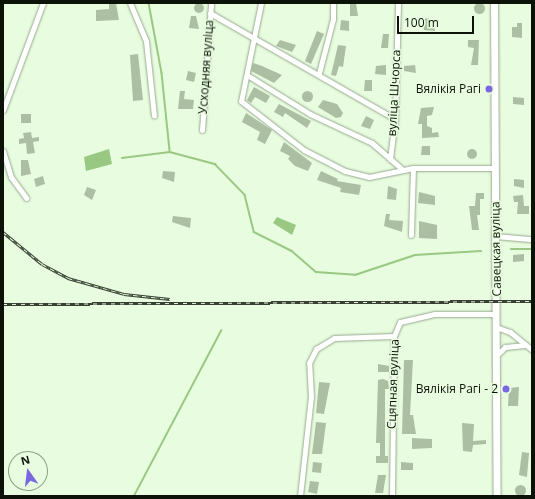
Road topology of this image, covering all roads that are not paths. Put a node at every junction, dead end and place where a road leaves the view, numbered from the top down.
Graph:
1 (43, 3) edge
2 (130, 3) edge
3 (211, 3) edge
4 (261, 3) edge
5 (333, 3) edge
6 (398, 3) edge
7 (494, 3) edge
8 (210, 13) junction
9 (254, 39) junction
10 (319, 73) junction
11 (247, 75) junction
12 (3, 110) edge
13 (154, 116) dead end
14 (395, 119) junction
15 (202, 130) dead end
16 (3, 151) edge
17 (390, 159) junction
18 (413, 168) junction
19 (495, 168) junction
20 (403, 170) junction
21 (26, 198) dead end
22 (412, 235) dead end
23 (495, 236) junction
24 (532, 239) edge
25 (496, 314) junction
26 (496, 327) junction
27 (394, 336) junction
28 (526, 345) junction
29 (532, 350) edge
30 (496, 356) junction
31 (300, 496) edge
32 (392, 496) edge
33 (497, 496) edge

1 - 12 street
2 - 13 street
3 - 8 street, Усходняя вуліца
4 - 9 street
5 - 10 street
6 - 14 street, вуліца Шчорса
7 - 19 main road, Савецкая вуліца
8 - 9 street
8 - 15 street, Усходняя вуліца
9 - 10 street
9 - 11 street
10 - 14 street
11 - 17 street
11 - 20 street
14 - 17 street, вуліца Шчорса
16 - 21 street
17 - 20 street
18 - 19 street
18 - 20 street
18 - 22 street
19 - 23 main road, Савецкая вуліца
23 - 24 street
23 - 25 main road, Савецкая вуліца
25 - 26 main road, Савецкая вуліца
25 - 27 street, Сцяпная вуліца
26 - 28 street
26 - 30 main road, Савецкая вуліца
27 - 31 street
27 - 32 street, Сцяпная вуліца
28 - 29 street
28 - 30 street
30 - 33 main road, Савецкая вуліца

